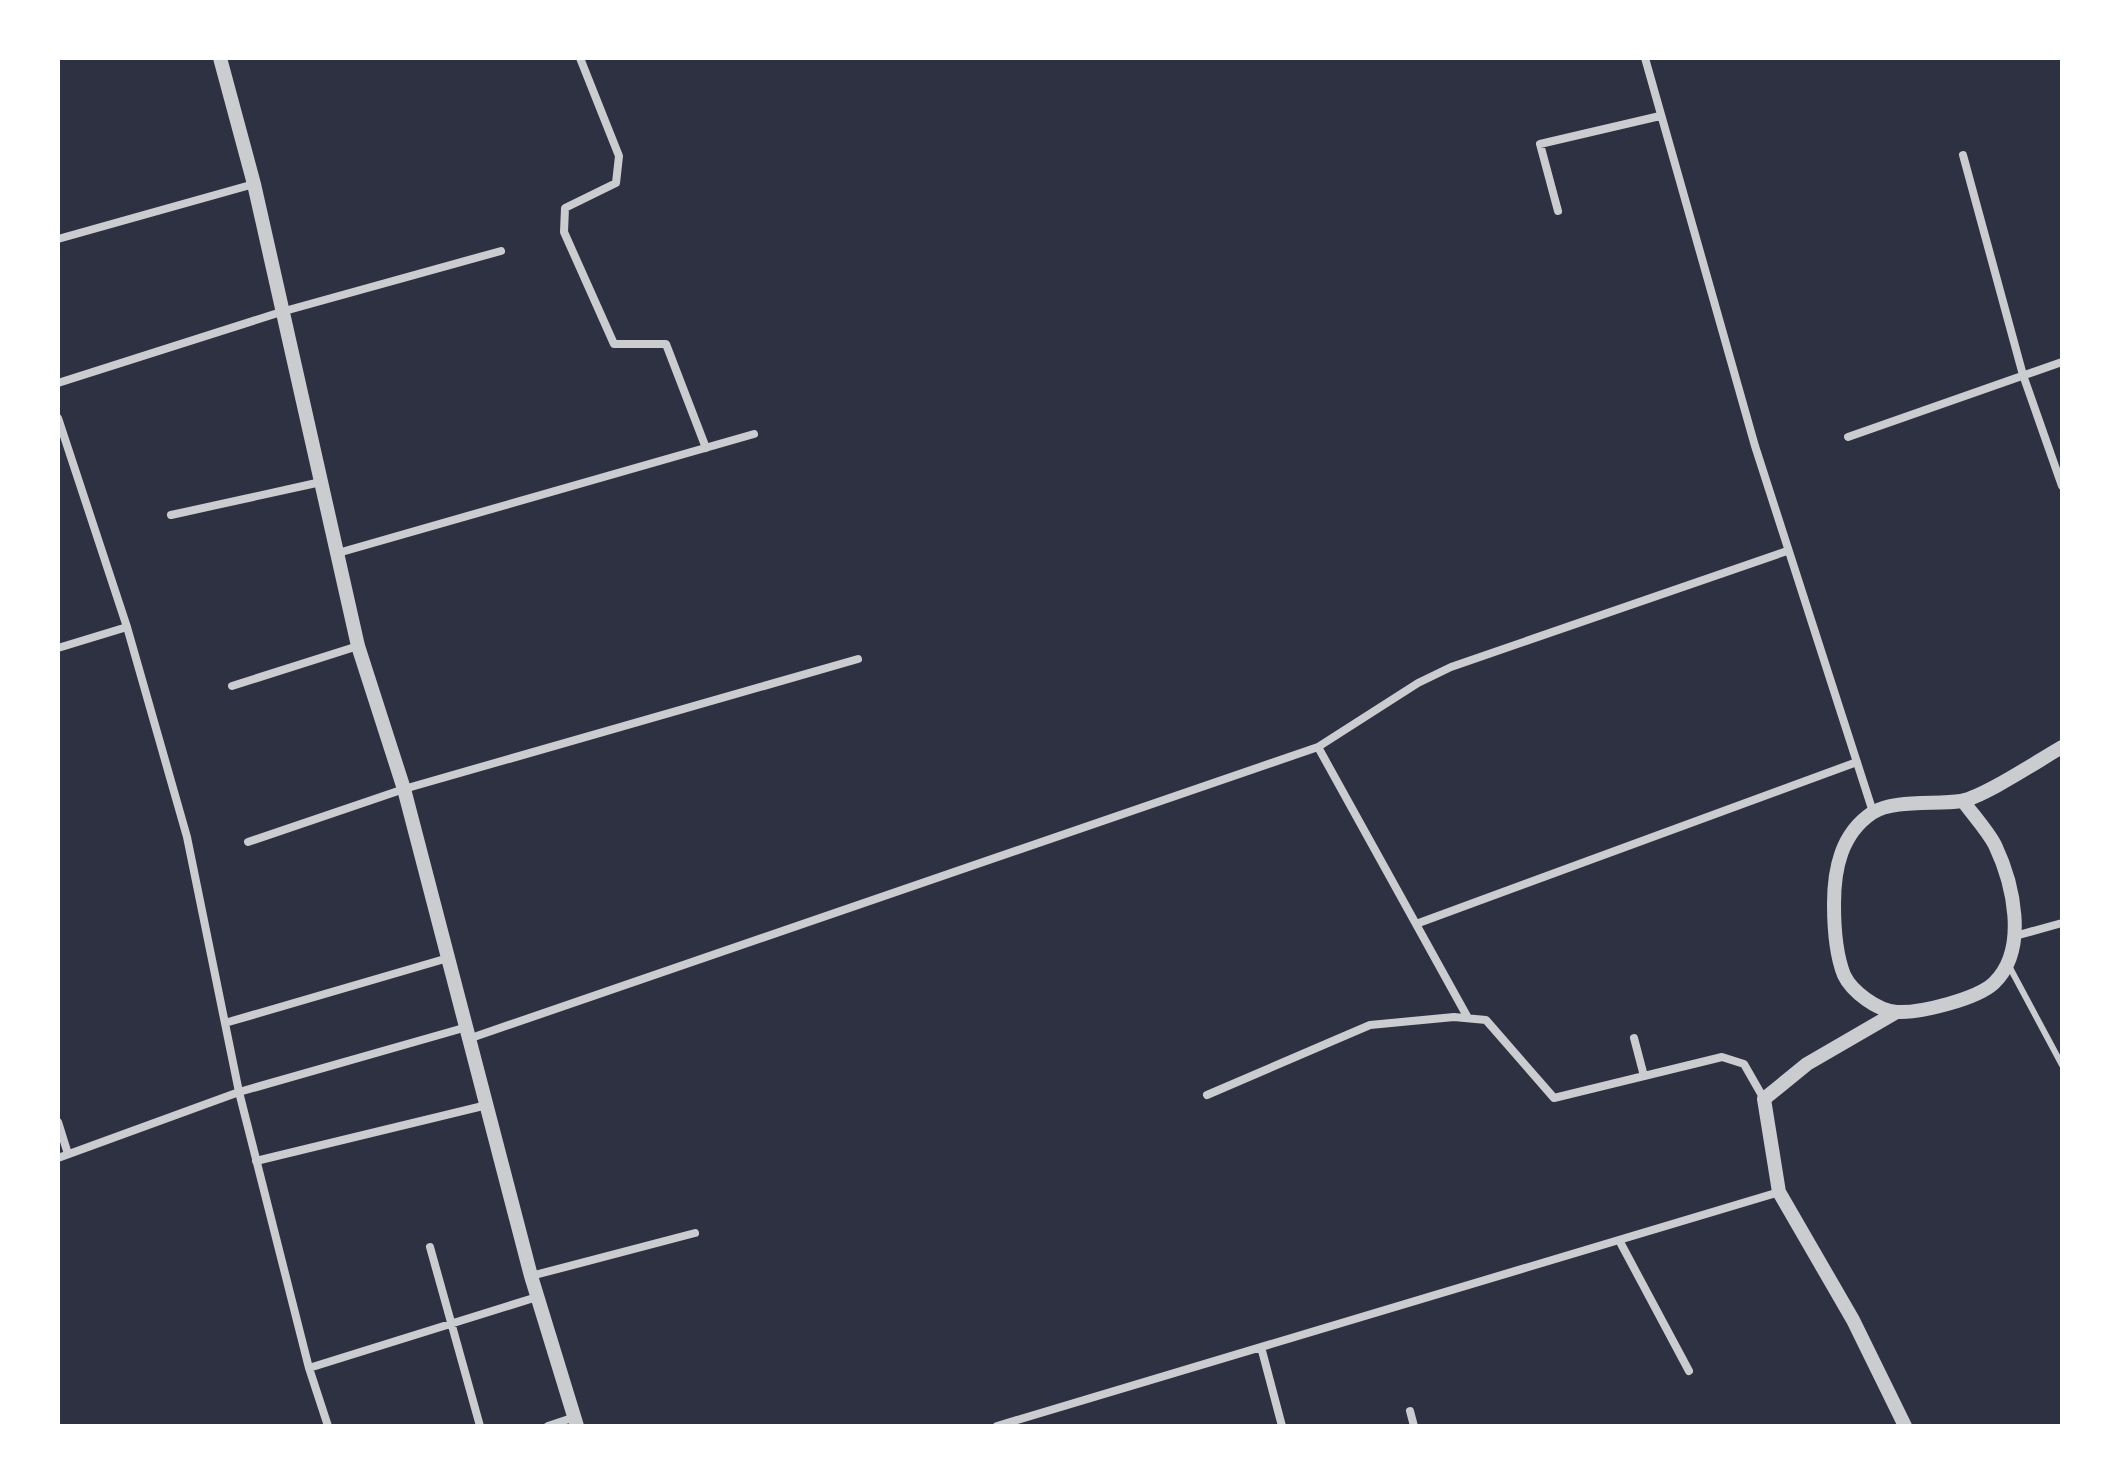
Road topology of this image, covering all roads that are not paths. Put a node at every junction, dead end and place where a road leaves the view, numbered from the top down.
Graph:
1 (220, 58) edge
2 (580, 58) edge
3 (1645, 58) edge
4 (1660, 116) junction
5 (1963, 155) dead end
6 (254, 184) junction
7 (1558, 211) dead end
8 (58, 239) edge
9 (501, 251) dead end
10 (281, 312) junction
11 (2062, 362) edge
12 (2023, 375) junction
13 (58, 383) edge
14 (58, 418) edge
15 (754, 434) dead end
16 (1848, 437) dead end
17 (706, 448) junction
18 (321, 482) junction
19 (2062, 486) edge
20 (171, 515) dead end
21 (1787, 551) junction
22 (338, 553) junction
23 (127, 627) junction
24 (358, 646) junction
25 (58, 648) edge
26 (858, 659) dead end
27 (232, 686) dead end
28 (1318, 747) junction
29 (2062, 747) edge
30 (1857, 762) junction
31 (404, 789) junction
32 (1963, 801) junction
33 (1873, 812) junction
34 (248, 842) dead end
35 (2062, 923) edge
36 (1416, 924) junction
37 (2015, 936) junction
38 (448, 958) junction
39 (2007, 962) junction
40 (1895, 1013) junction
41 (1468, 1018) junction
42 (225, 1023) junction
43 (469, 1032) junction
44 (1634, 1038) dead end
45 (2062, 1065) edge
46 (1644, 1076) junction
47 (239, 1092) junction
48 (1207, 1095) dead end
49 (1764, 1099) junction
50 (488, 1105) junction
51 (58, 1122) edge
52 (68, 1154) junction
53 (58, 1158) edge
54 (256, 1161) junction
55 (1779, 1192) junction
56 (695, 1233) dead end
57 (1619, 1240) junction
58 (430, 1247) dead end
59 (531, 1276) junction
60 (537, 1297) junction
61 (451, 1324) junction
62 (1261, 1347) junction
63 (309, 1368) junction
64 (1689, 1371) dead end
65 (1410, 1411) dead end
66 (576, 1422) edge
67 (328, 1426) edge
68 (480, 1426) edge
69 (548, 1426) edge
70 (997, 1426) edge
71 (1282, 1426) edge
72 (1414, 1426) edge
73 (1905, 1426) edge

1 - 6 street
2 - 17 street
3 - 4 street
4 - 7 street
4 - 21 street
5 - 12 street
6 - 8 street
6 - 10 street
9 - 10 street
10 - 13 street
10 - 18 street
11 - 12 street
12 - 16 street
12 - 19 street
14 - 23 street
15 - 17 street
17 - 22 street
18 - 20 street
18 - 22 street
21 - 28 street
21 - 30 street
22 - 24 street
23 - 25 street
23 - 42 street
24 - 27 street
24 - 31 street
26 - 31 street
28 - 36 street
28 - 43 street
29 - 32 street
30 - 33 street
30 - 36 street
31 - 34 street
31 - 38 street
32 - 33 street
32 - 37 street
33 - 40 street
35 - 37 street
36 - 41 street
37 - 39 street
38 - 42 street
38 - 43 street
39 - 40 street
39 - 45 lane
40 - 49 street
41 - 46 street
41 - 48 street
42 - 47 street
43 - 47 street
43 - 50 street
44 - 46 street
46 - 49 street
47 - 52 street
47 - 54 street
49 - 55 street
50 - 54 street
50 - 59 street
51 - 52 street
52 - 53 street
54 - 63 street
55 - 57 street
55 - 73 street
56 - 59 street
57 - 62 street
57 - 64 street
58 - 61 street
59 - 60 street
60 - 61 street
60 - 66 street
61 - 63 street
61 - 68 street
62 - 70 street
62 - 71 street
63 - 67 street
65 - 72 street
66 - 69 street

